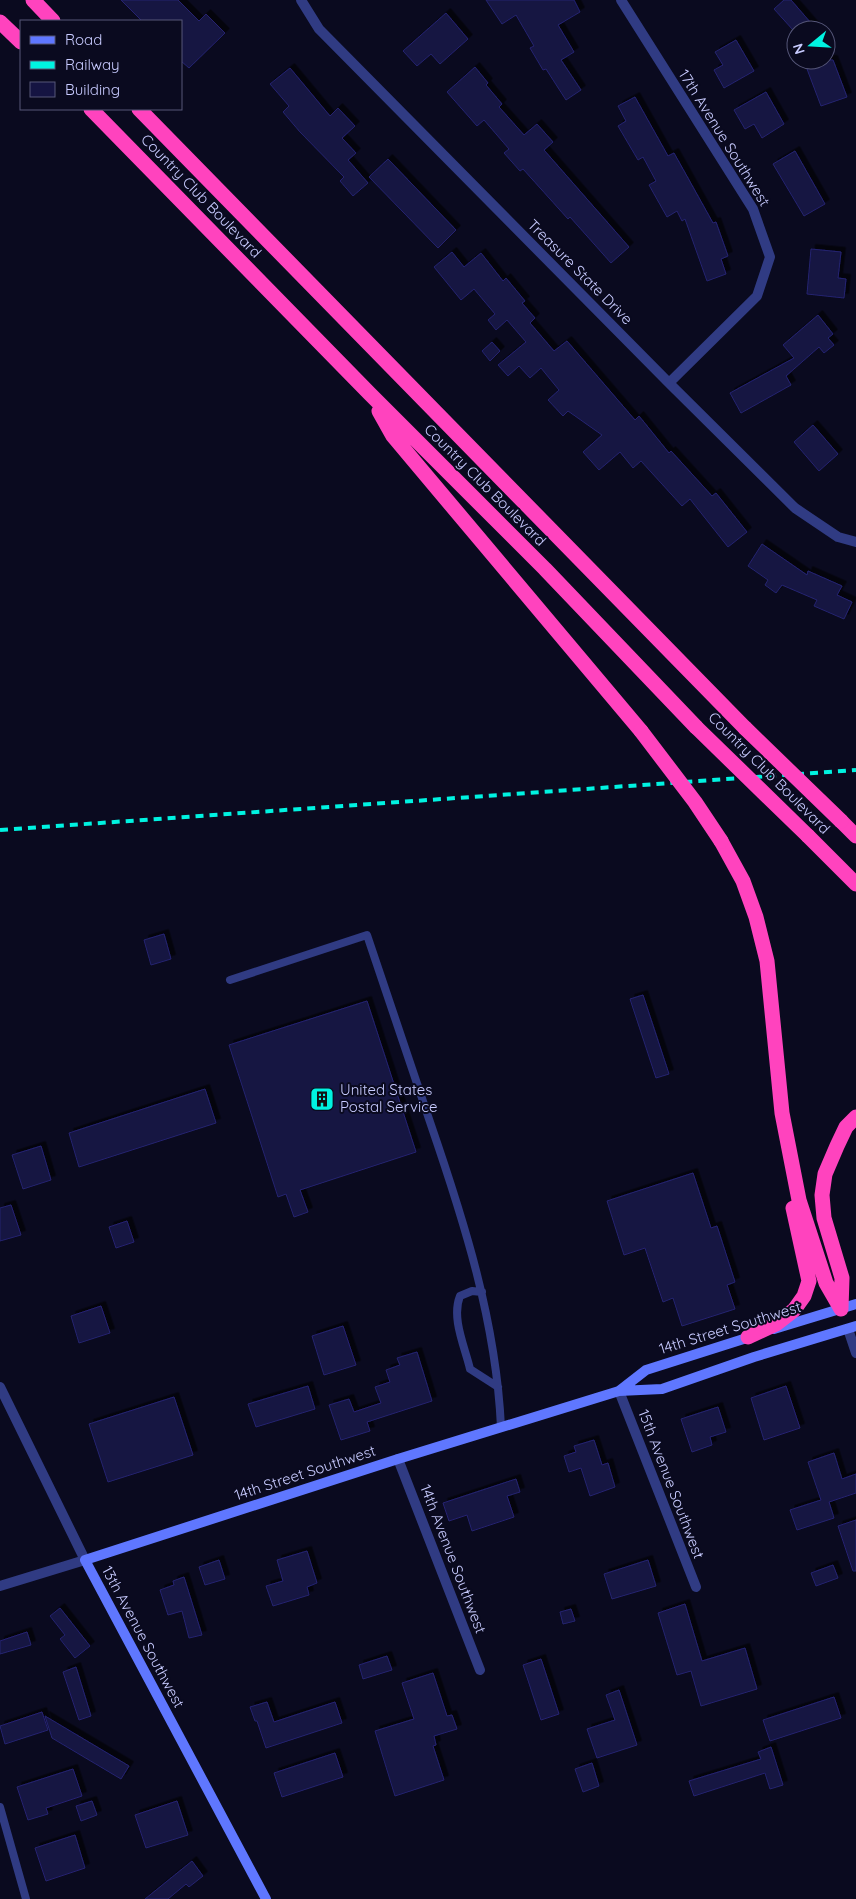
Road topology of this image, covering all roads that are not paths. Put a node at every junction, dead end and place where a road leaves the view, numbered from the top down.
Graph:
1 (32, 0) edge
2 (301, 0) edge
3 (621, 0) edge
4 (52, 20) edge
5 (0, 22) edge
6 (20, 41) edge
7 (92, 110) edge
8 (140, 110) edge
9 (669, 383) junction
10 (370, 394) junction
11 (856, 542) edge
12 (856, 834) edge
13 (856, 884) edge
14 (230, 980) dead end
15 (856, 1117) edge
16 (792, 1164) junction
17 (482, 1292) junction
18 (849, 1306) edge
19 (852, 1328) edge
20 (748, 1337) junction
21 (856, 1353) edge
22 (0, 1387) edge
23 (498, 1387) junction
24 (619, 1391) junction
25 (500, 1427) junction
26 (398, 1459) junction
27 (85, 1560) junction
28 (0, 1586) edge
29 (696, 1588) dead end
30 (480, 1670) dead end
31 (0, 1807) edge
32 (26, 1899) edge
33 (266, 1899) edge

1 - 4 highway
2 - 9 street, Treasure State Drive
3 - 9 street, 17th Avenue Southwest
5 - 6 highway
7 - 10 highway, Country Club Boulevard
8 - 12 highway, Country Club Boulevard, bridge
9 - 11 street, Treasure State Drive
10 - 13 highway, Country Club Boulevard, bridge
10 - 16 highway, bridge
14 - 17 lane
15 - 18 highway
16 - 18 highway
16 - 20 highway
17 - 23 lane
17 - 23 lane
18 - 19 street
18 - 20 street, 14th Street Southwest
19 - 21 street
19 - 24 street, 14th Street Southwest
20 - 24 street, 14th Street Southwest
22 - 27 street, 13th Avenue Southwest
23 - 25 lane
24 - 25 street, 14th Street Southwest
24 - 29 street, 15th Avenue Southwest
25 - 26 street, 14th Street Southwest
26 - 27 street, 14th Street Southwest
26 - 30 street, 14th Avenue Southwest
27 - 28 street, 14th Street Southwest
27 - 33 street, 13th Avenue Southwest
31 - 32 lane

